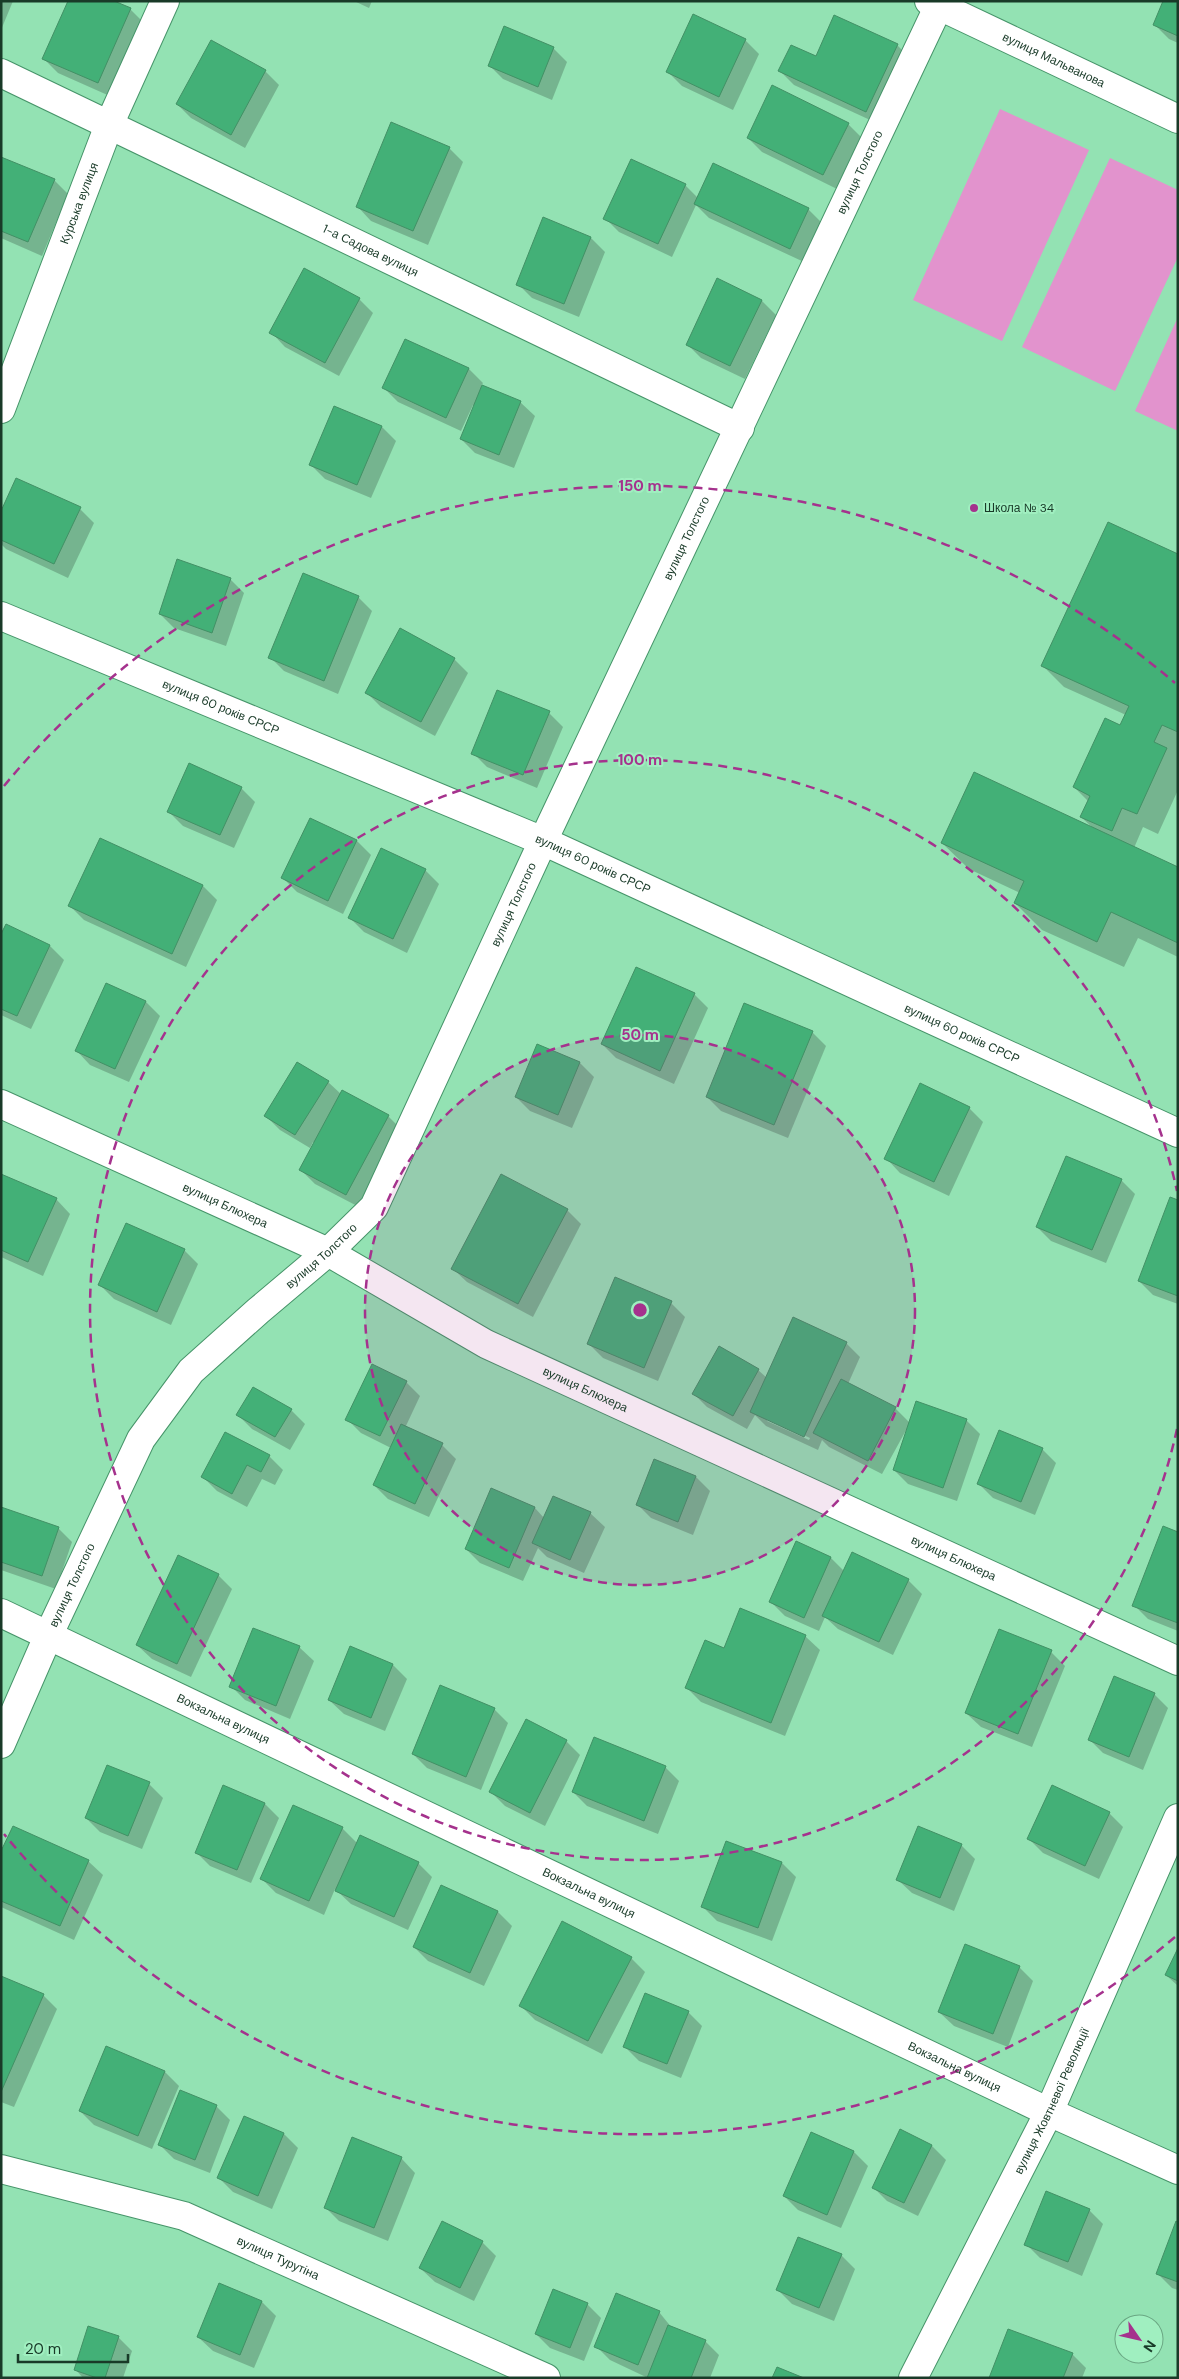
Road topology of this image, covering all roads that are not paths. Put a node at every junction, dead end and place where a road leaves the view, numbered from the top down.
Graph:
1 (165, 1) edge
2 (937, 3) edge
3 (1, 72) edge
4 (1178, 119) edge
5 (109, 125) junction
6 (1, 410) edge
7 (740, 428) junction
8 (1, 616) edge
9 (544, 841) junction
10 (1, 1104) edge
11 (1178, 1133) edge
12 (328, 1252) junction
13 (1, 1613) edge
14 (50, 1634) junction
15 (1178, 1660) edge
16 (1, 1744) edge
17 (1178, 1818) edge
18 (1049, 2112) junction
19 (1, 2169) edge
20 (1178, 2170) edge
21 (546, 2378) edge
22 (913, 2378) edge

1 - 5 street, Курська вулиця
2 - 4 street, вулиця Мальванова
2 - 7 street, вулиця Толстого
3 - 5 street, 1-а Садова вулиця
5 - 6 street, Курська вулиця
5 - 7 street, 1-а Садова вулиця
7 - 9 street, вулиця Толстого
8 - 9 street, вулиця 60 років СРСР
9 - 11 street, вулиця 60 років СРСР
9 - 12 street, вулиця Толстого
10 - 12 street, вулиця Блюхера
12 - 14 street, вулиця Толстого
12 - 15 street, вулиця Блюхера
13 - 14 street, Вокзальна вулиця
14 - 16 street, вулиця Толстого
14 - 18 street, Вокзальна вулиця
17 - 18 street, вулиця Жовтневої Революції
18 - 20 street, Вокзальна вулиця
18 - 22 street, вулиця Жовтневої Революції
19 - 21 street, вулиця Турутіна

